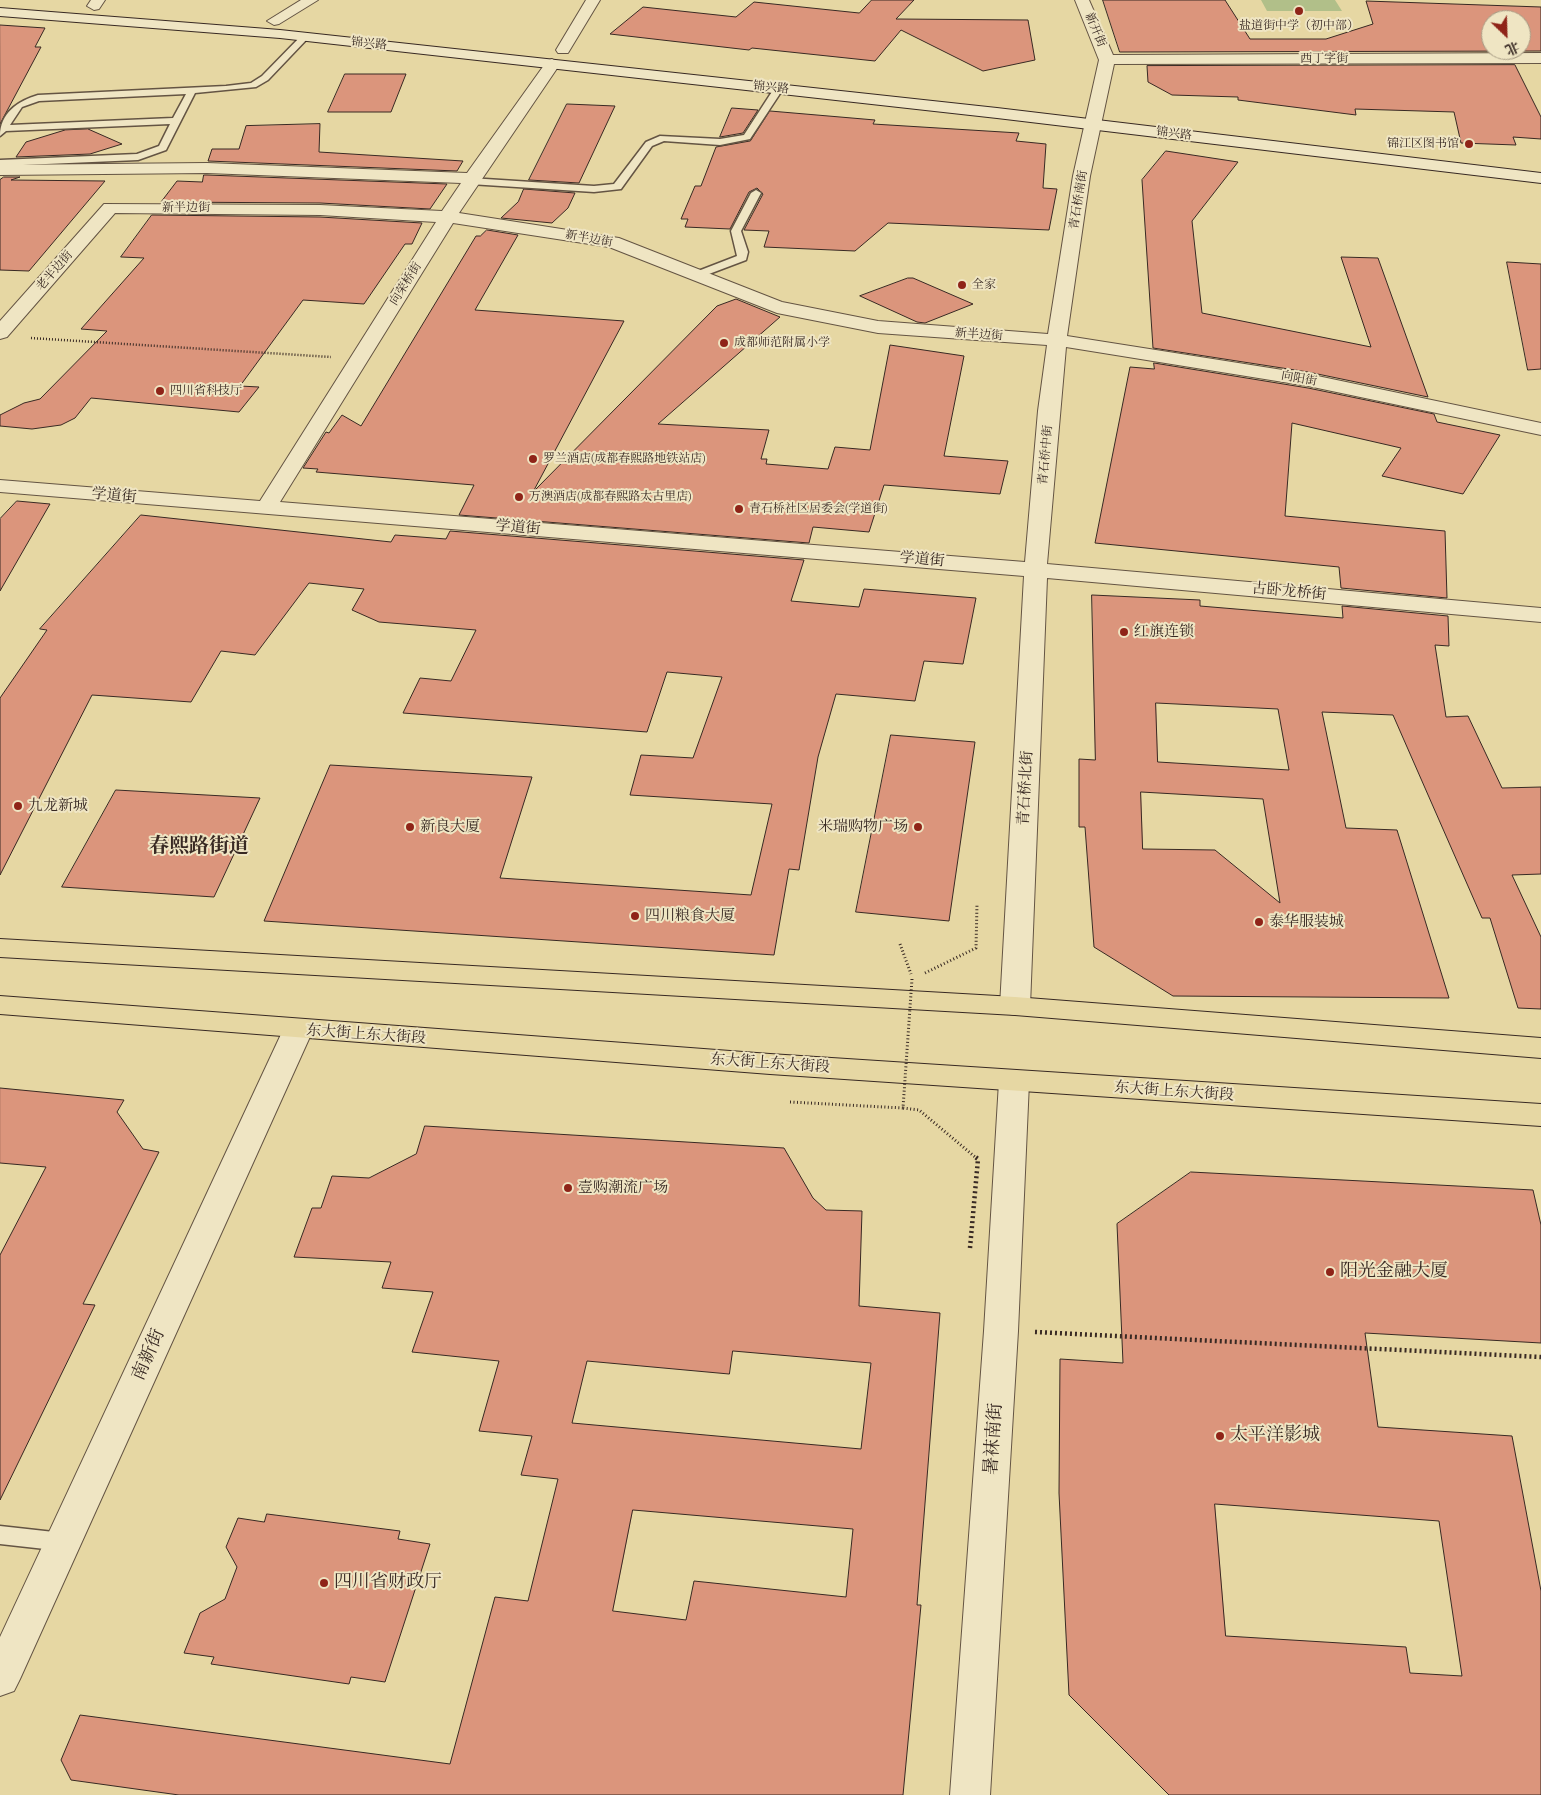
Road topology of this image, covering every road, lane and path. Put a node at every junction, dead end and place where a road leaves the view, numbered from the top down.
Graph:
1 (4, 0) edge
2 (311, 0) edge
3 (593, 0) edge
4 (1082, 0) edge
5 (0, 3) edge
6 (44, 3) junction
7 (96, 3) edge
8 (0, 12) edge
9 (274, 21) junction
10 (305, 37) junction
11 (582, 52) dead end
12 (552, 53) junction
13 (602, 54) dead end
14 (1541, 58) edge
15 (1107, 60) junction
16 (778, 89) junction
17 (192, 90) junction
18 (1093, 117) junction
19 (177, 121) junction
20 (1, 131) edge
21 (1313, 135) dead end
22 (0, 163) edge
23 (0, 170) edge
24 (1541, 178) edge
25 (471, 180) junction
26 (756, 193) dead end
27 (110, 208) joint
28 (448, 217) junction
29 (697, 275) junction
30 (0, 333) edge
31 (29, 338) dead end
32 (1056, 340) junction
33 (360, 358) junction
34 (1541, 429) edge
35 (0, 486) edge
36 (266, 508) junction
37 (1036, 570) junction
38 (1541, 615) edge
39 (977, 904) dead end
40 (900, 944) dead end
41 (0, 948) edge
42 (912, 978) junction
43 (0, 1005) edge
44 (1015, 1006) junction
45 (298, 1030) junction
46 (1541, 1048) edge
47 (1014, 1082) junction
48 (790, 1102) dead end
49 (903, 1108) junction
50 (1541, 1115) edge
51 (970, 1248) dead end
52 (1001, 1331) junction
53 (1541, 1357) edge
54 (0, 1535) edge
55 (64, 1542) junction
56 (0, 1679) edge
57 (970, 1795) edge

1 - 6 street
2 - 9 street
3 - 12 street, 向荣桥街
4 - 15 street, 新开街
5 - 6 street, 锦兴路
6 - 7 street, 锦兴路
7 - 9 street, 锦兴路
8 - 10 street, 锦兴路
9 - 12 street, 锦兴路
10 - 12 street, 锦兴路
10 - 17 lane
11 - 12 street, 锦兴路
12 - 16 street, 锦兴路
12 - 25 street, 向荣桥街
13 - 18 street, 锦兴路
14 - 15 street, 西丁字街
15 - 18 street, 青石桥南街
16 - 18 street, 锦兴路
16 - 25 lane
17 - 19 lane
17 - 20 lane
18 - 21 street, 锦兴路
18 - 24 street, 锦兴路
18 - 32 street, 青石桥南街
19 - 20 lane
19 - 22 lane
23 - 25 street
25 - 28 street, 向荣桥街
26 - 29 lane
27 - 28 street, 新半边街
27 - 30 street, 老半边街
28 - 29 street, 新半边街
28 - 33 street, 向荣桥街
29 - 32 street, 新半边街
31 - 33 path
32 - 34 street, 向阳街
32 - 37 street, 青石桥中街
33 - 36 street, 向荣桥街
35 - 36 street, 学道街
36 - 37 street, 学道街
37 - 38 street, 古卧龙桥街
37 - 44 street, 青石桥北街
39 - 42 path
40 - 42 path
41 - 44 main road
42 - 49 path, bridge
43 - 45 main road, 东大街上东大街段
44 - 46 main road
45 - 47 main road, 东大街上东大街段
45 - 55 street, 南新街
47 - 50 main road, 东大街上东大街段
47 - 52 street, 暑袜南街
48 - 49 path
49 - 51 path, bridge
52 - 53 path
52 - 57 street, 暑袜南街
54 - 55 lane
55 - 56 street, 南新街

